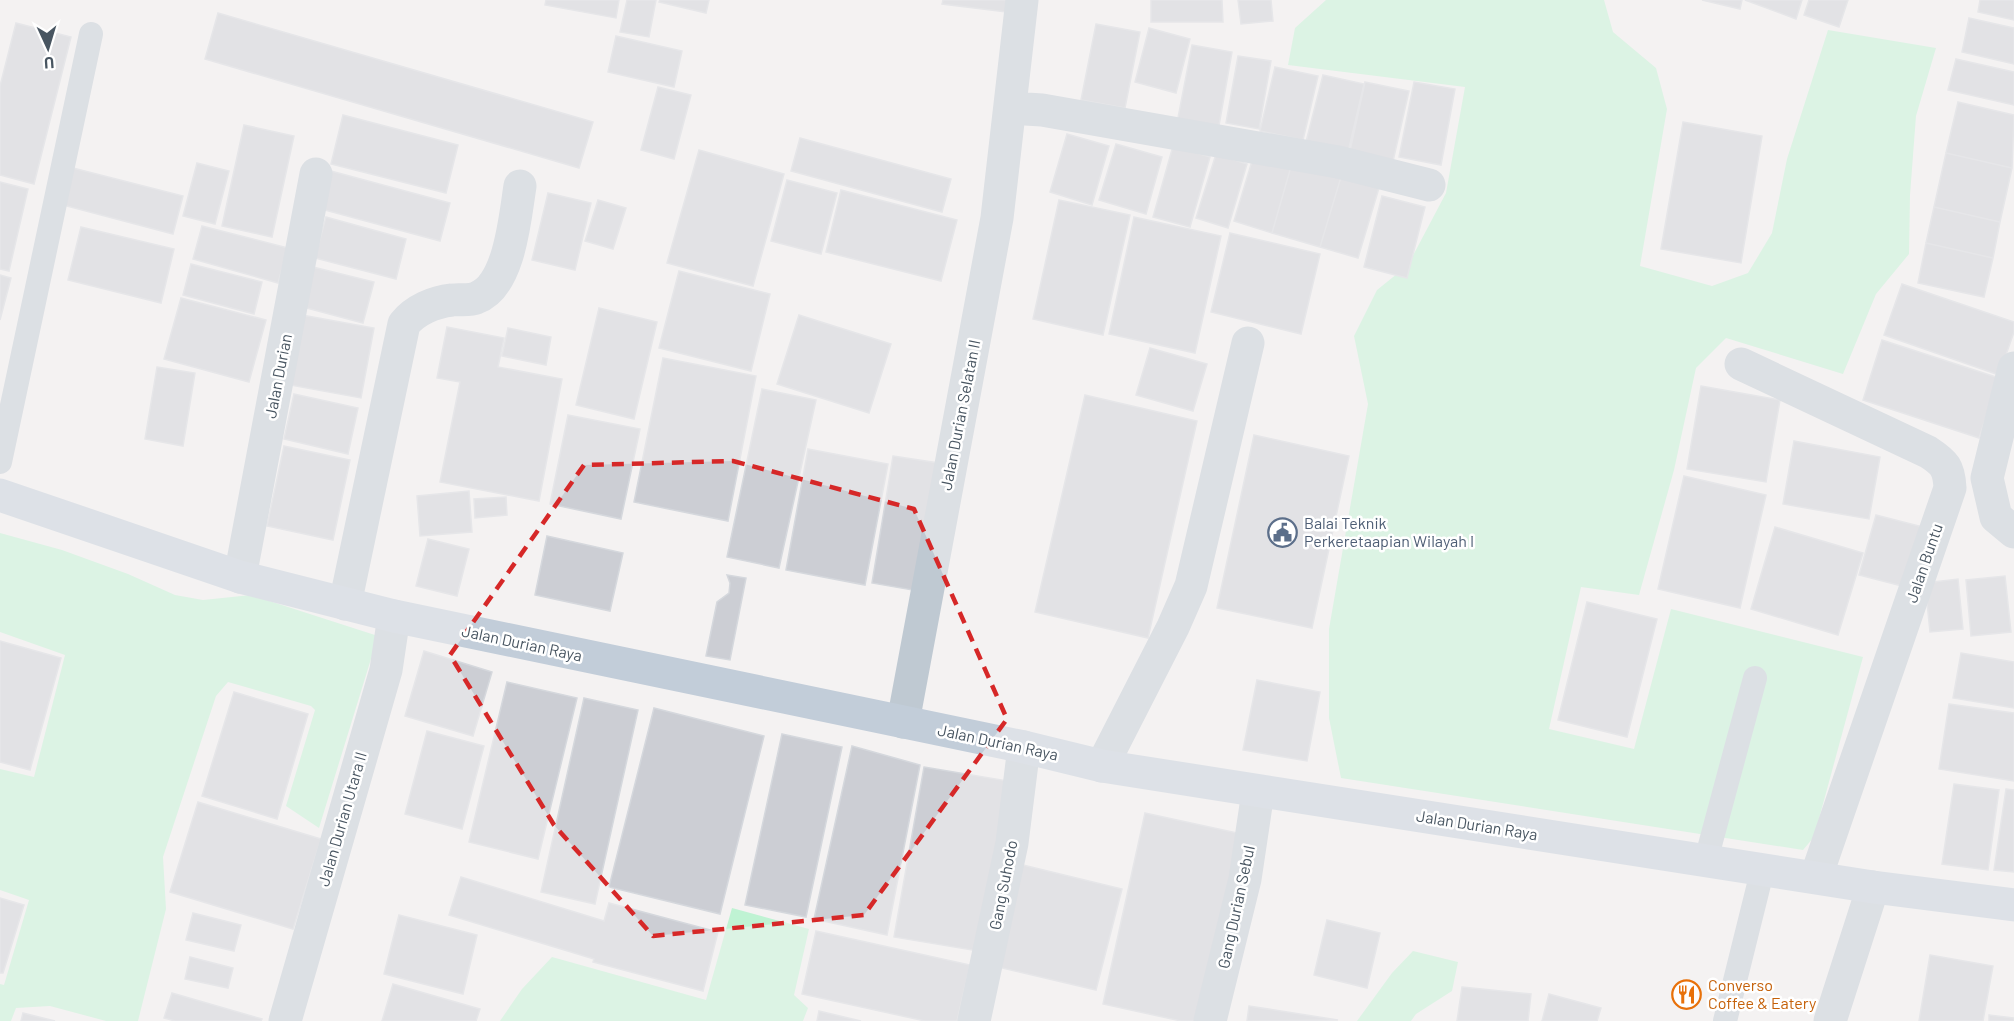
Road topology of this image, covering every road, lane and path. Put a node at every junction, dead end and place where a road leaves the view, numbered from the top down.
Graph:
1 (1022, 0) edge
2 (91, 34) dead end
3 (1010, 108) junction
4 (316, 174) dead end
5 (1429, 185) dead end
6 (520, 186) dead end
7 (1248, 343) dead end
8 (1741, 364) dead end
9 (2014, 368) edge
10 (0, 462) edge
11 (0, 495) edge
12 (2014, 532) edge
13 (240, 577) junction
14 (345, 604) junction
15 (394, 616) junction
16 (1755, 678) dead end
17 (903, 722) junction
18 (1024, 747) junction
19 (1102, 766) junction
20 (1258, 792) junction
21 (1706, 860) junction
22 (1763, 868) junction
23 (1816, 877) junction
24 (1873, 887) junction
25 (2014, 905) edge
26 (285, 1021) edge
27 (974, 1021) edge
28 (1210, 1021) edge
29 (1725, 1021) edge
30 (1830, 1021) edge

1 - 3 street, Jalan Durian Selatan II
2 - 10 lane
3 - 5 street
3 - 17 street, Jalan Durian Selatan II
4 - 13 street, Jalan Durian
6 - 14 street
7 - 19 street
8 - 23 street, Jalan Buntu
9 - 12 street
11 - 13 main road, Jalan Durian Raya
13 - 14 main road, Jalan Durian Raya
14 - 15 main road, Jalan Durian Raya
15 - 17 main road, Jalan Durian Raya
15 - 26 street, Jalan Durian Utara II
16 - 21 lane
17 - 18 main road, Jalan Durian Raya
18 - 19 main road, Jalan Durian Raya
18 - 27 street, Gang Suhodo
19 - 20 main road, Jalan Durian Raya
20 - 21 main road, Jalan Durian Raya
20 - 28 street, Gang Durian Sebul
21 - 22 main road, Jalan Durian Raya
22 - 23 main road, Jalan Durian Raya
22 - 29 lane
23 - 24 main road, Jalan Durian Raya
24 - 25 main road, Jalan Durian Raya
24 - 30 street

